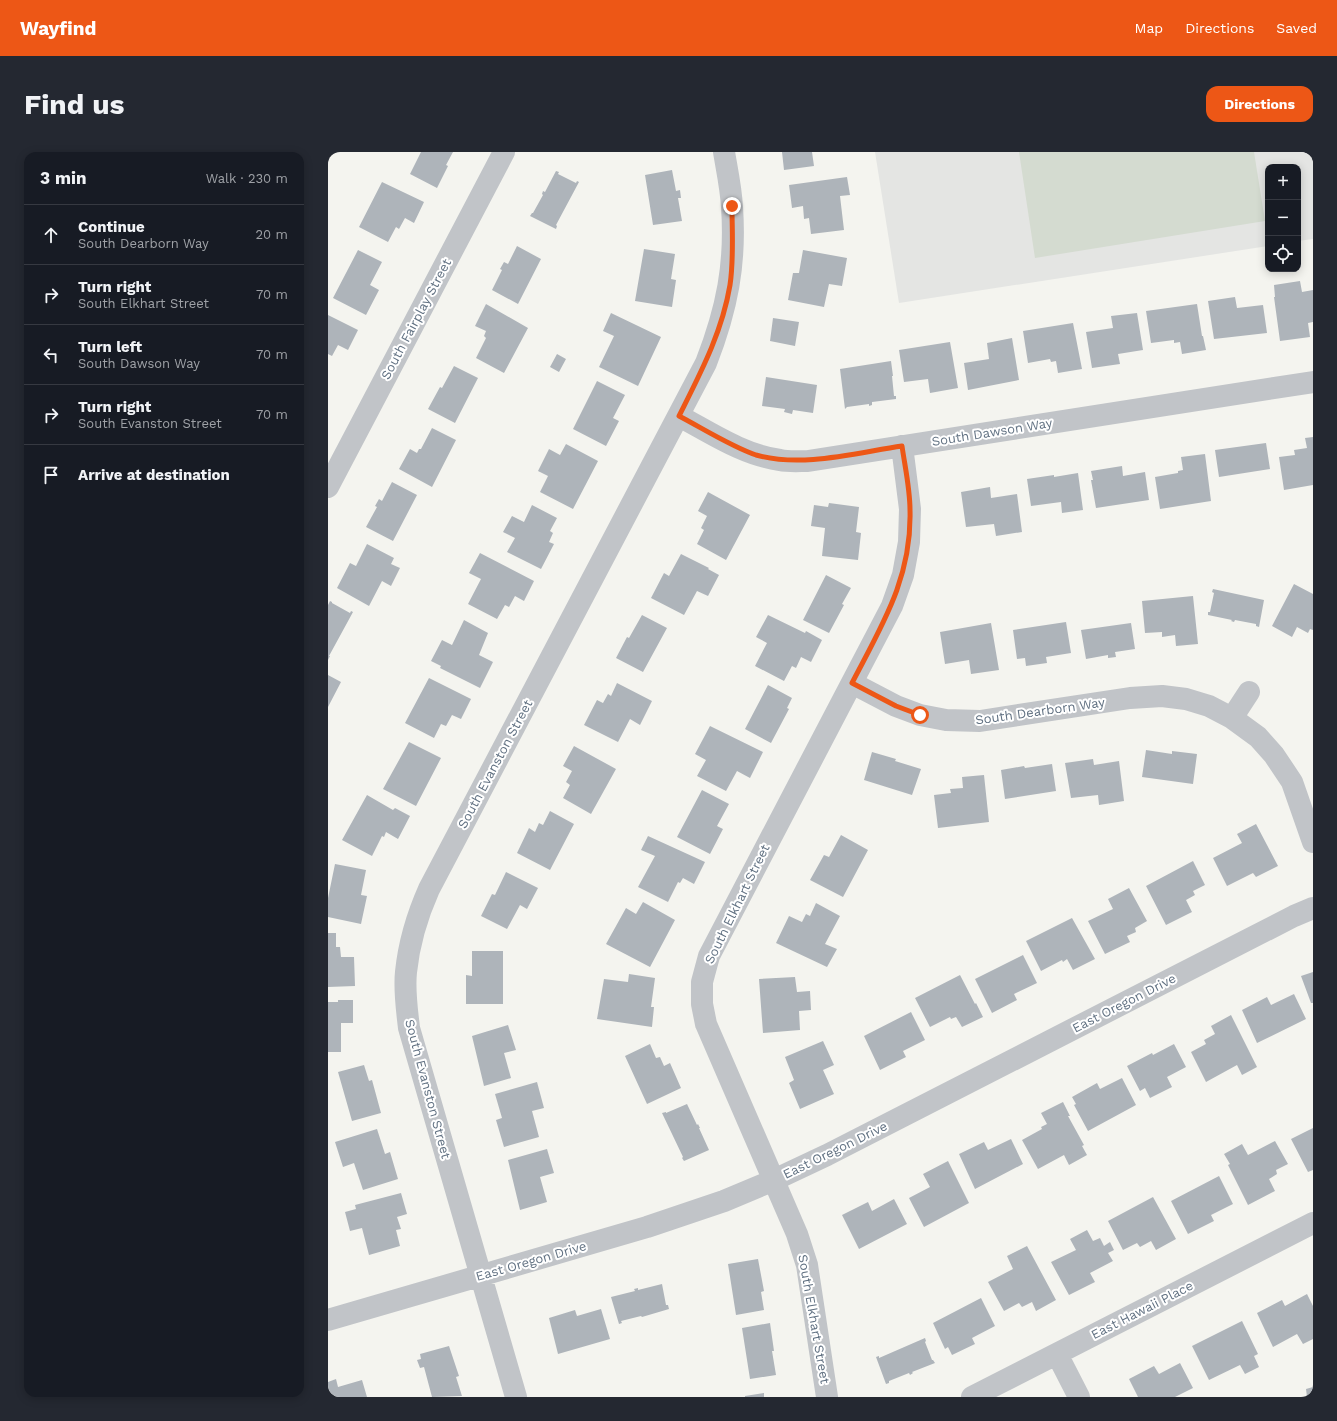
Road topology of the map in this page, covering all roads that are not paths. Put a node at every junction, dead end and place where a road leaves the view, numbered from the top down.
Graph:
1 (504, 152) edge
2 (724, 152) edge
3 (1313, 382) edge
4 (679, 416) junction
5 (902, 446) junction
6 (328, 487) edge
7 (852, 683) junction
8 (1249, 692) dead end
9 (1232, 718) junction
10 (1313, 842) edge
11 (1313, 908) edge
12 (774, 1180) junction
13 (1313, 1223) edge
14 (481, 1276) junction
15 (328, 1320) edge
16 (1057, 1354) junction
17 (516, 1397) edge
18 (827, 1397) edge
19 (972, 1397) edge
20 (1079, 1397) edge

1 - 6 street, South Fairplay Street
2 - 4 street, South Evanston Street
3 - 5 street, South Dawson Way
4 - 5 street, South Dawson Way
4 - 14 street, South Evanston Street
5 - 7 street, South Elkhart Street
7 - 9 street, South Dearborn Way
7 - 12 street, South Elkhart Street
8 - 9 street
9 - 10 street, South Dearborn Way
11 - 12 street, East Oregon Drive
12 - 14 street, East Oregon Drive
12 - 18 street, South Elkhart Street
13 - 16 street, East Hawaii Place
14 - 15 street, East Oregon Drive
14 - 17 street, South Evanston Street
16 - 19 street, East Hawaii Place
16 - 20 street

